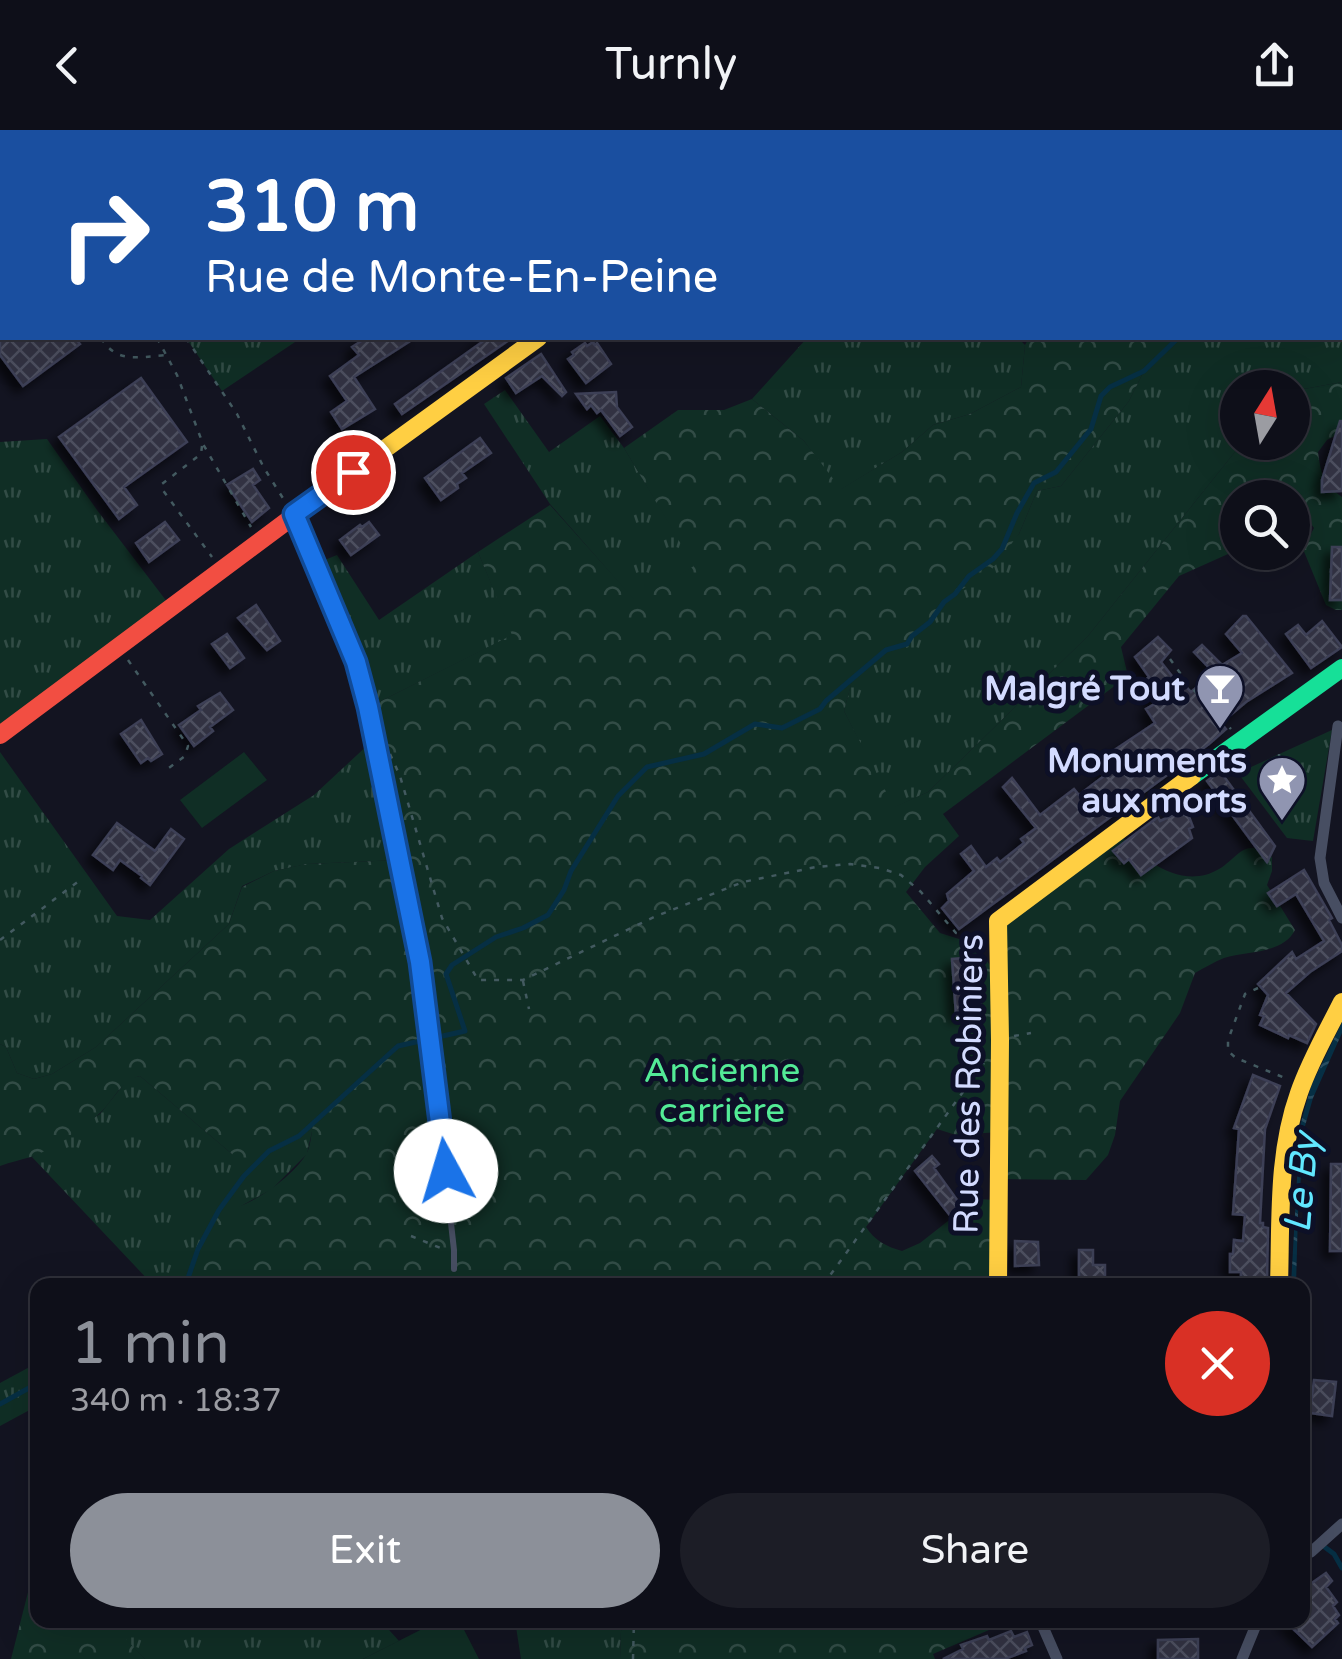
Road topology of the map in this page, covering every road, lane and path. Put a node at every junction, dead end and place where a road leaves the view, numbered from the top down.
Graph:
1 (102, 340) edge
2 (158, 340) edge
3 (187, 340) edge
4 (535, 340) edge
5 (166, 356) junction
6 (203, 444) junction
7 (294, 514) junction
8 (261, 540) junction
9 (221, 570) junction
10 (119, 647) junction
11 (1170, 659) dead end
12 (1342, 668) edge
13 (1338, 726) dead end
14 (374, 734) junction
15 (0, 735) edge
16 (1241, 740) junction
17 (1278, 754) dead end
18 (166, 770) dead end
19 (1282, 819) dead end
20 (83, 878) dead end
21 (1342, 918) edge
22 (998, 938) junction
23 (0, 940) edge
24 (523, 980) junction
25 (1258, 988) dead end
26 (1342, 1002) edge
27 (530, 1009) dead end
28 (1000, 1040) junction
29 (1304, 1080) junction
30 (411, 1236) dead end
31 (454, 1250) junction
32 (454, 1269) dead end
33 (828, 1278) edge
34 (998, 1278) edge
35 (1279, 1278) edge
36 (1342, 1524) edge
37 (1310, 1551) edge
38 (634, 1628) edge
39 (1043, 1628) edge
40 (1255, 1628) edge
41 (633, 1659) edge
42 (1057, 1659) edge
43 (1242, 1659) edge

1 - 5 path
2 - 5 path
3 - 7 path
4 - 7 street
5 - 6 path
6 - 8 path
6 - 9 path
7 - 8 street
7 - 14 lane
8 - 9 street
9 - 10 street
10 - 15 street
10 - 18 path
11 - 16 path
12 - 16 street
13 - 21 street
14 - 24 path
14 - 31 lane
16 - 22 street, Rue des Robiniers
17 - 19 path
20 - 23 path
22 - 24 path
22 - 28 street, Rue des Robiniers
24 - 27 path
25 - 29 path
26 - 29 street
28 - 33 path
28 - 34 street, Rue des Robiniers
29 - 35 street
30 - 31 path
31 - 32 lane
36 - 37 street
38 - 41 path
39 - 42 street
40 - 43 street

